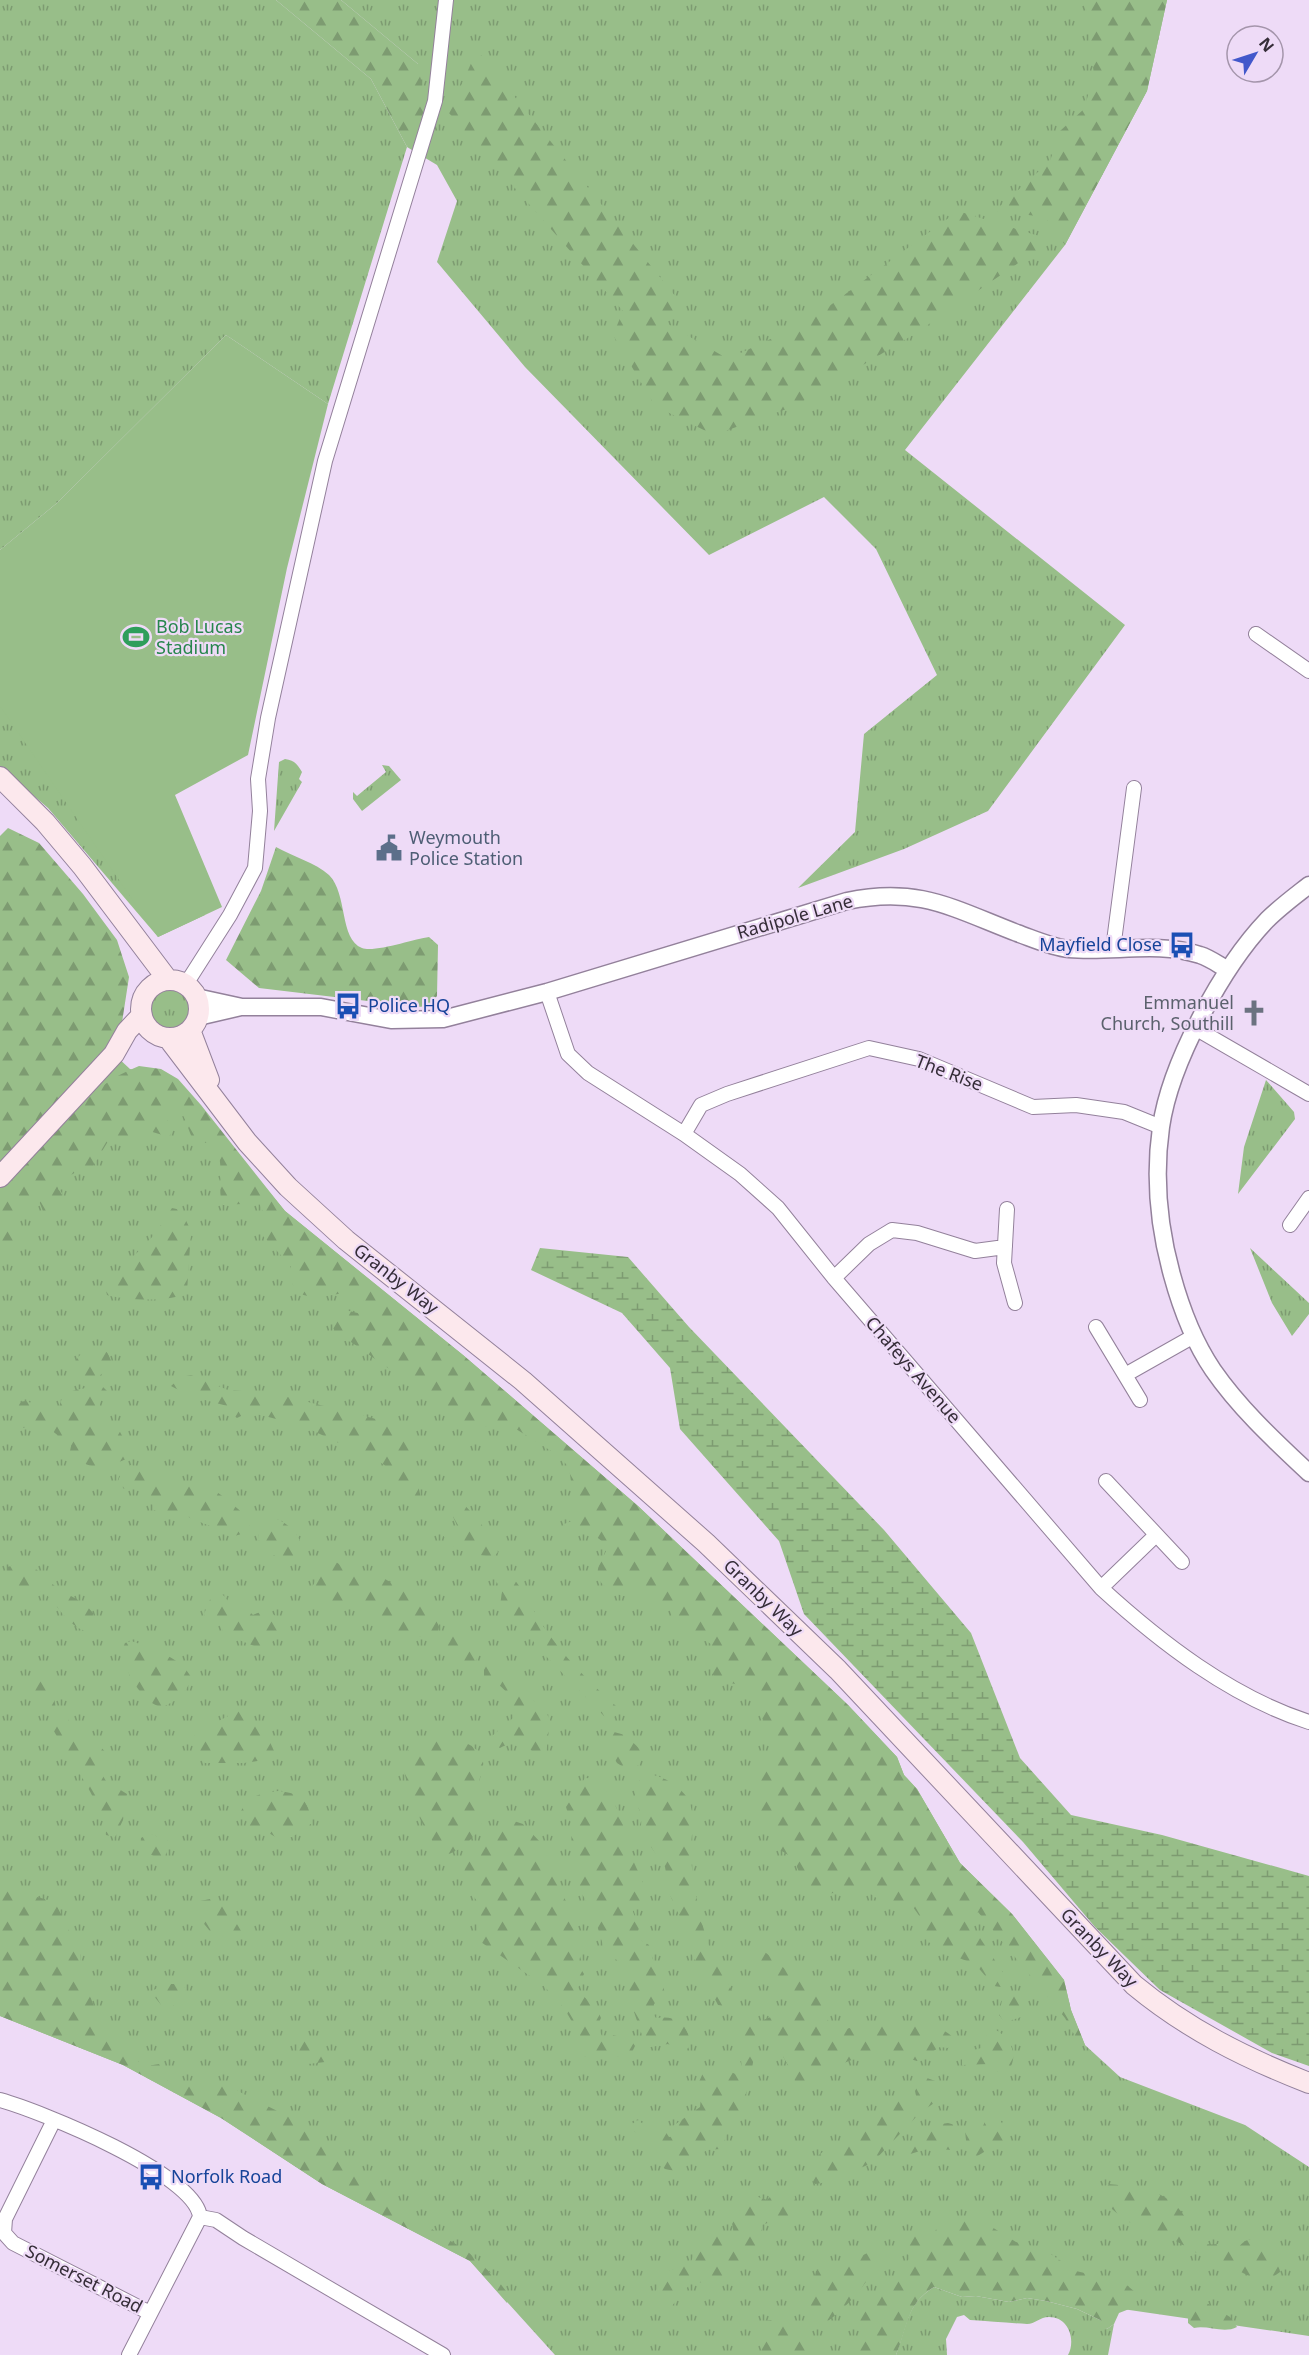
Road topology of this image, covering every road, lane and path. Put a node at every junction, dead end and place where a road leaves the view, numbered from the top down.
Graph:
1 (446, 0) edge
2 (1257, 633) dead end
3 (1309, 671) edge
4 (0, 777) edge
5 (1134, 788) dead end
6 (1309, 885) edge
7 (1113, 949) junction
8 (1228, 970) junction
9 (175, 987) junction
10 (547, 992) junction
11 (242, 1007) junction
12 (142, 1015) junction
13 (194, 1024) junction
14 (1195, 1028) junction
15 (162, 1036) junction
16 (114, 1054) junction
17 (1309, 1094) edge
18 (218, 1102) junction
19 (1161, 1127) junction
20 (684, 1134) junction
21 (0, 1177) edge
22 (1309, 1198) edge
23 (1007, 1209) dead end
24 (1290, 1225) dead end
25 (1005, 1246) junction
26 (834, 1278) junction
27 (1015, 1303) dead end
28 (1096, 1327) dead end
29 (1194, 1336) junction
30 (1125, 1375) junction
31 (1140, 1400) dead end
32 (1309, 1473) edge
33 (1106, 1481) dead end
34 (1156, 1535) junction
35 (1182, 1562) dead end
36 (1101, 1588) junction
37 (1309, 1722) edge
38 (1309, 2083) edge
39 (0, 2100) edge
40 (54, 2120) junction
41 (200, 2217) junction
42 (150, 2313) junction
43 (129, 2355) edge
44 (443, 2355) edge

1 - 9 street
2 - 3 street
4 - 9 main road
5 - 7 street
6 - 8 street
7 - 8 street, Radipole Lane
7 - 10 street, Radipole Lane
8 - 14 street
9 - 11 street, Radipole Lane
9 - 12 main road
9 - 13 main road
10 - 11 street, Radipole Lane
10 - 20 street, Chafeys Avenue
11 - 13 street, Radipole Lane
12 - 15 main road
12 - 16 main road
13 - 15 main road
13 - 18 main road, Granby Way
14 - 17 street
14 - 19 street
15 - 16 main road
15 - 18 main road, Granby Way
16 - 21 main road
18 - 38 main road, Granby Way
19 - 20 street, The Rise
19 - 29 street
20 - 26 street, Chafeys Avenue
22 - 24 street
23 - 25 street
25 - 26 street
25 - 27 street
26 - 36 street, Chafeys Avenue
28 - 30 street
29 - 30 street
29 - 32 street
30 - 31 street
33 - 34 street
34 - 35 street
34 - 36 street
36 - 37 street, Chafeys Avenue
39 - 40 street
40 - 41 street
40 - 42 street, Somerset Road
41 - 42 street
41 - 44 street
42 - 43 street

